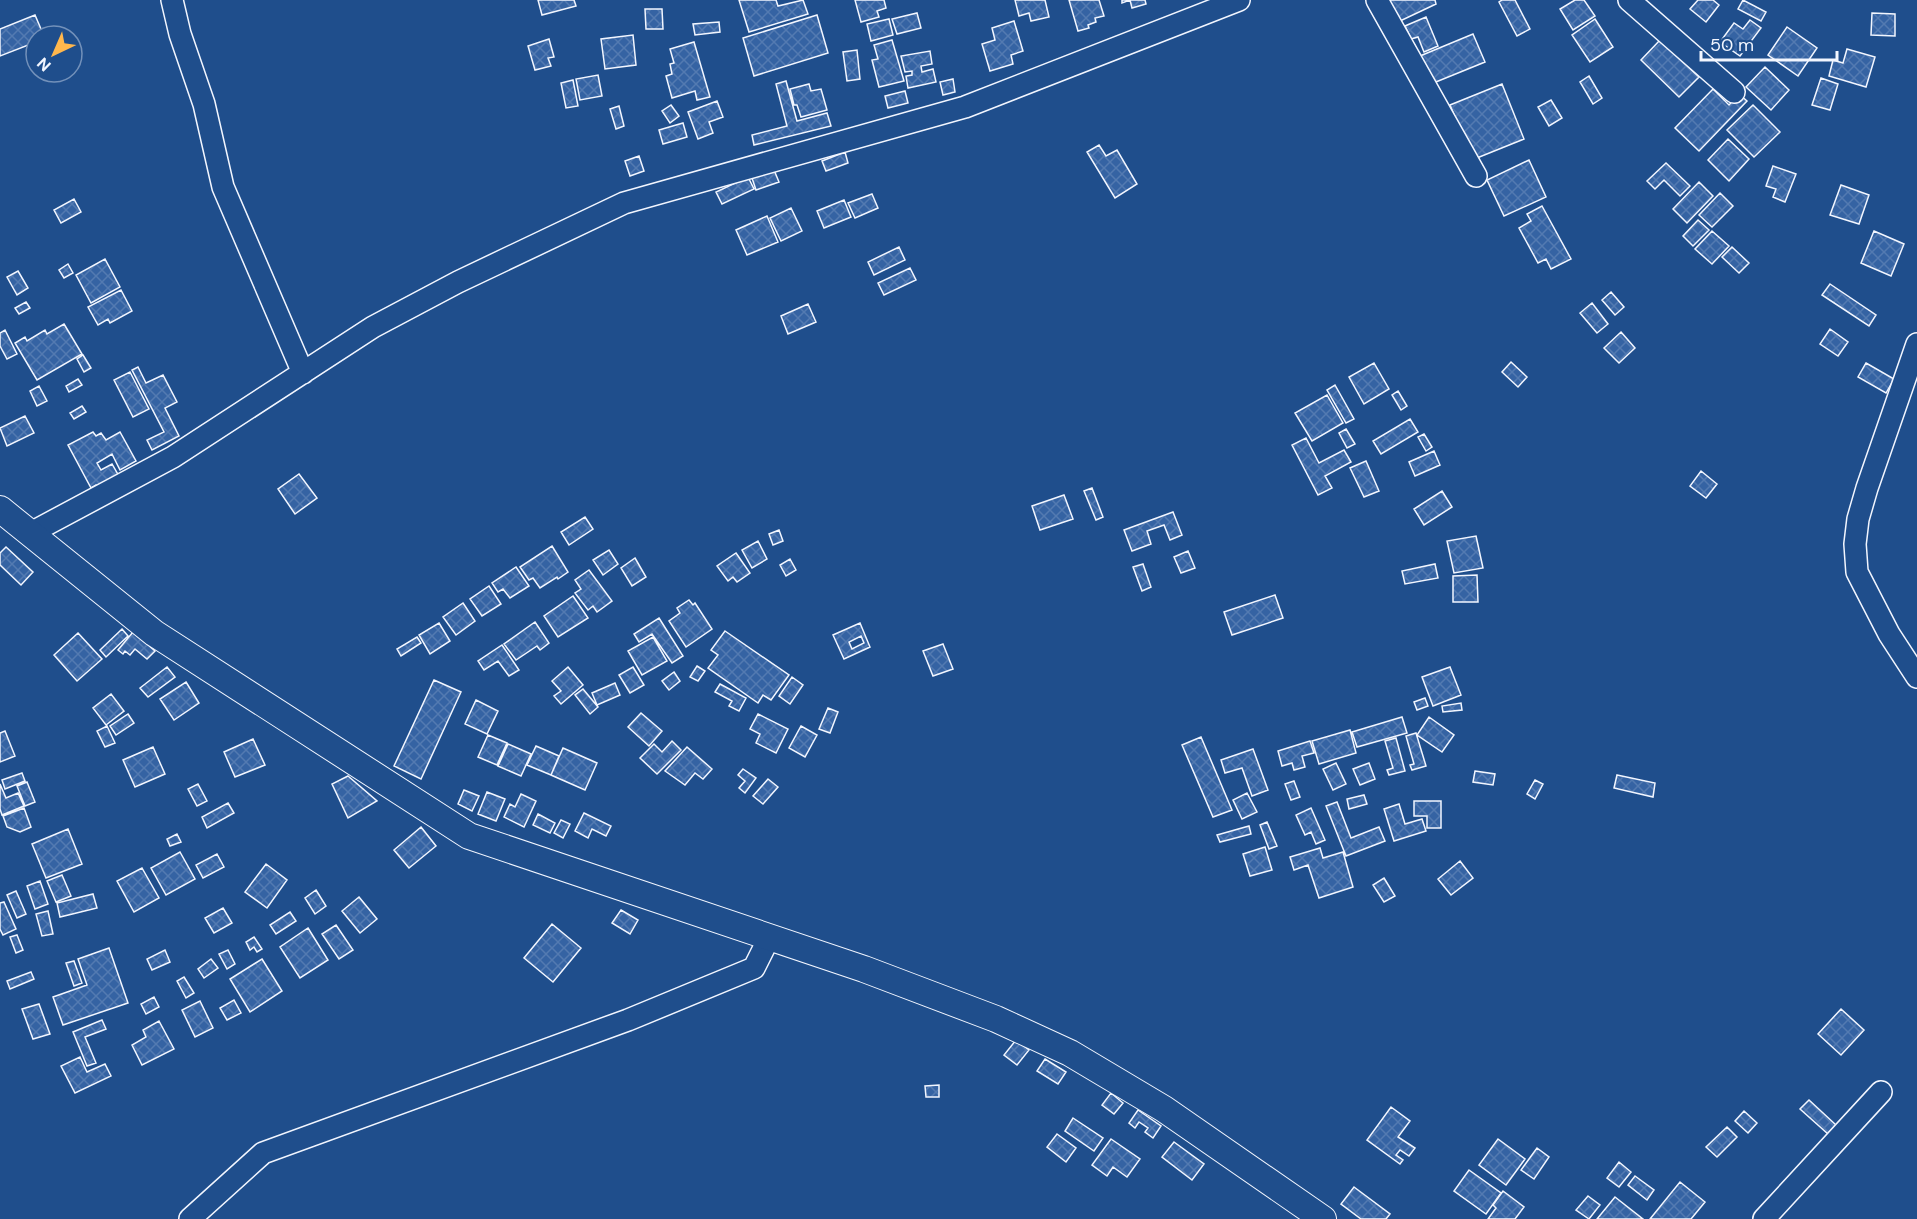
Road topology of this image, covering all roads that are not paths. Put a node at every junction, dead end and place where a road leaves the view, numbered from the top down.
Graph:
1 (172, 0) edge
2 (1239, 0) edge
3 (1377, 0) edge
4 (1629, 0) edge
5 (1734, 92) dead end
6 (1476, 176) dead end
7 (1917, 344) edge
8 (303, 373) junction
9 (0, 509) edge
10 (29, 534) junction
11 (1917, 677) edge
12 (770, 936) junction
13 (1881, 1092) dead end
14 (190, 1219) edge
15 (1323, 1219) edge
16 (1764, 1219) edge

1 - 8 street
2 - 8 street
3 - 6 street
4 - 5 street
7 - 11 street
8 - 10 street
9 - 10 main road
10 - 12 main road
12 - 14 street
12 - 15 main road
13 - 16 street

